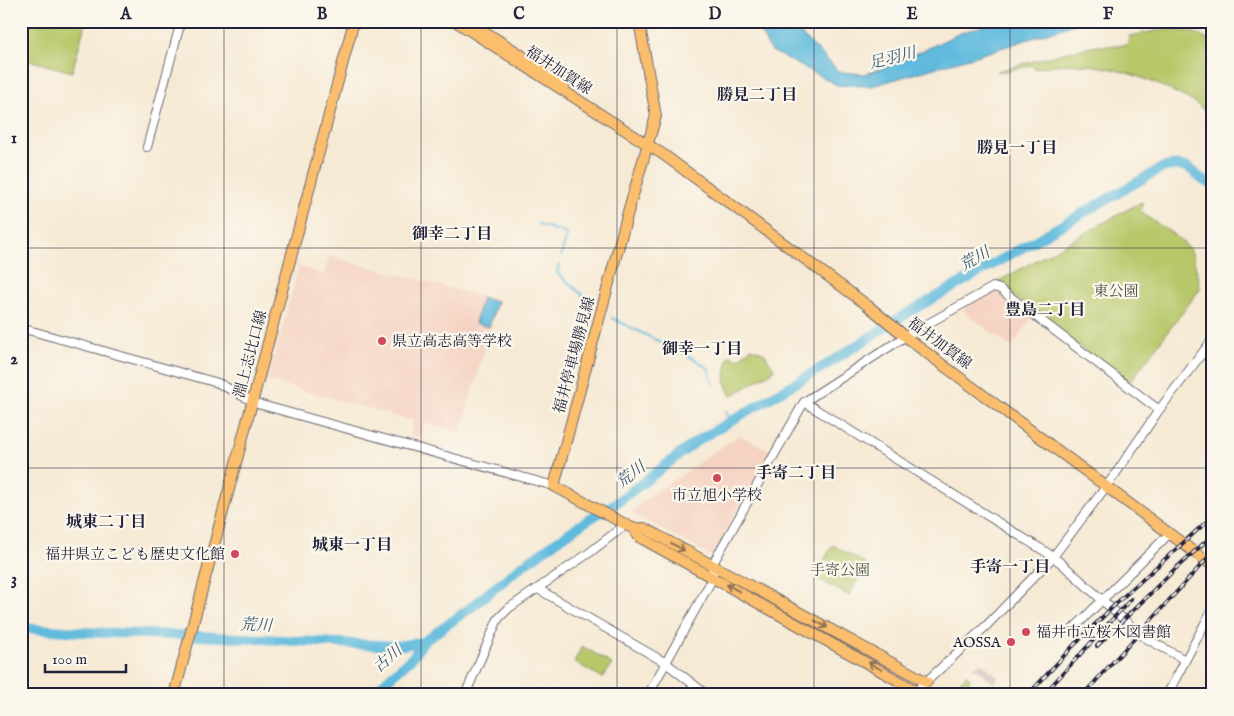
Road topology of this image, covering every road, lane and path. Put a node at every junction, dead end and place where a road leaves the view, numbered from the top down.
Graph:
1 (181, 21) edge
2 (354, 21) edge
3 (455, 21) edge
4 (468, 21) edge
5 (639, 21) edge
6 (648, 144) junction
7 (147, 147) dead end
8 (21, 328) edge
9 (902, 333) junction
10 (1213, 340) edge
11 (804, 402) junction
12 (253, 403) junction
13 (1159, 410) junction
14 (554, 486) junction
15 (1106, 487) junction
16 (630, 527) junction
17 (1169, 534) junction
18 (1053, 557) junction
19 (712, 565) junction
20 (1213, 566) edge
21 (713, 577) junction
22 (538, 589) junction
23 (1102, 602) junction
24 (1213, 608) edge
25 (1072, 630) dead end
26 (1185, 660) junction
27 (666, 662) junction
28 (927, 682) junction
29 (915, 693) edge
30 (174, 695) edge
31 (465, 695) edge
32 (648, 695) edge
33 (707, 695) edge
34 (1167, 695) edge

1 - 7 street
2 - 12 main road, 淵上志比口線
3 - 6 main road, 福井加賀線
4 - 6 main road, 福井加賀線
5 - 6 main road, 福井停車場勝見線
6 - 9 main road, 福井加賀線
6 - 14 main road, 福井停車場勝見線
8 - 12 street
9 - 11 street
9 - 13 street
9 - 15 main road, 福井加賀線
10 - 13 street
11 - 18 street
11 - 19 street
12 - 14 street
12 - 30 main road, 淵上志比口線
13 - 15 street
14 - 16 main road
15 - 17 main road, 福井加賀線
15 - 18 street
16 -> 19 main road
16 - 21 main road
16 - 22 street
17 - 20 main road, 福井加賀線
17 - 23 street
18 - 23 street
18 - 28 street
19 - 21 street
19 -> 28 main road
21 - 27 street
29 -> 21 main road
22 - 27 street
22 - 31 street
23 - 25 street
23 - 26 street
24 - 26 street
26 - 34 street
27 - 32 street
27 - 33 street
28 - 29 street

